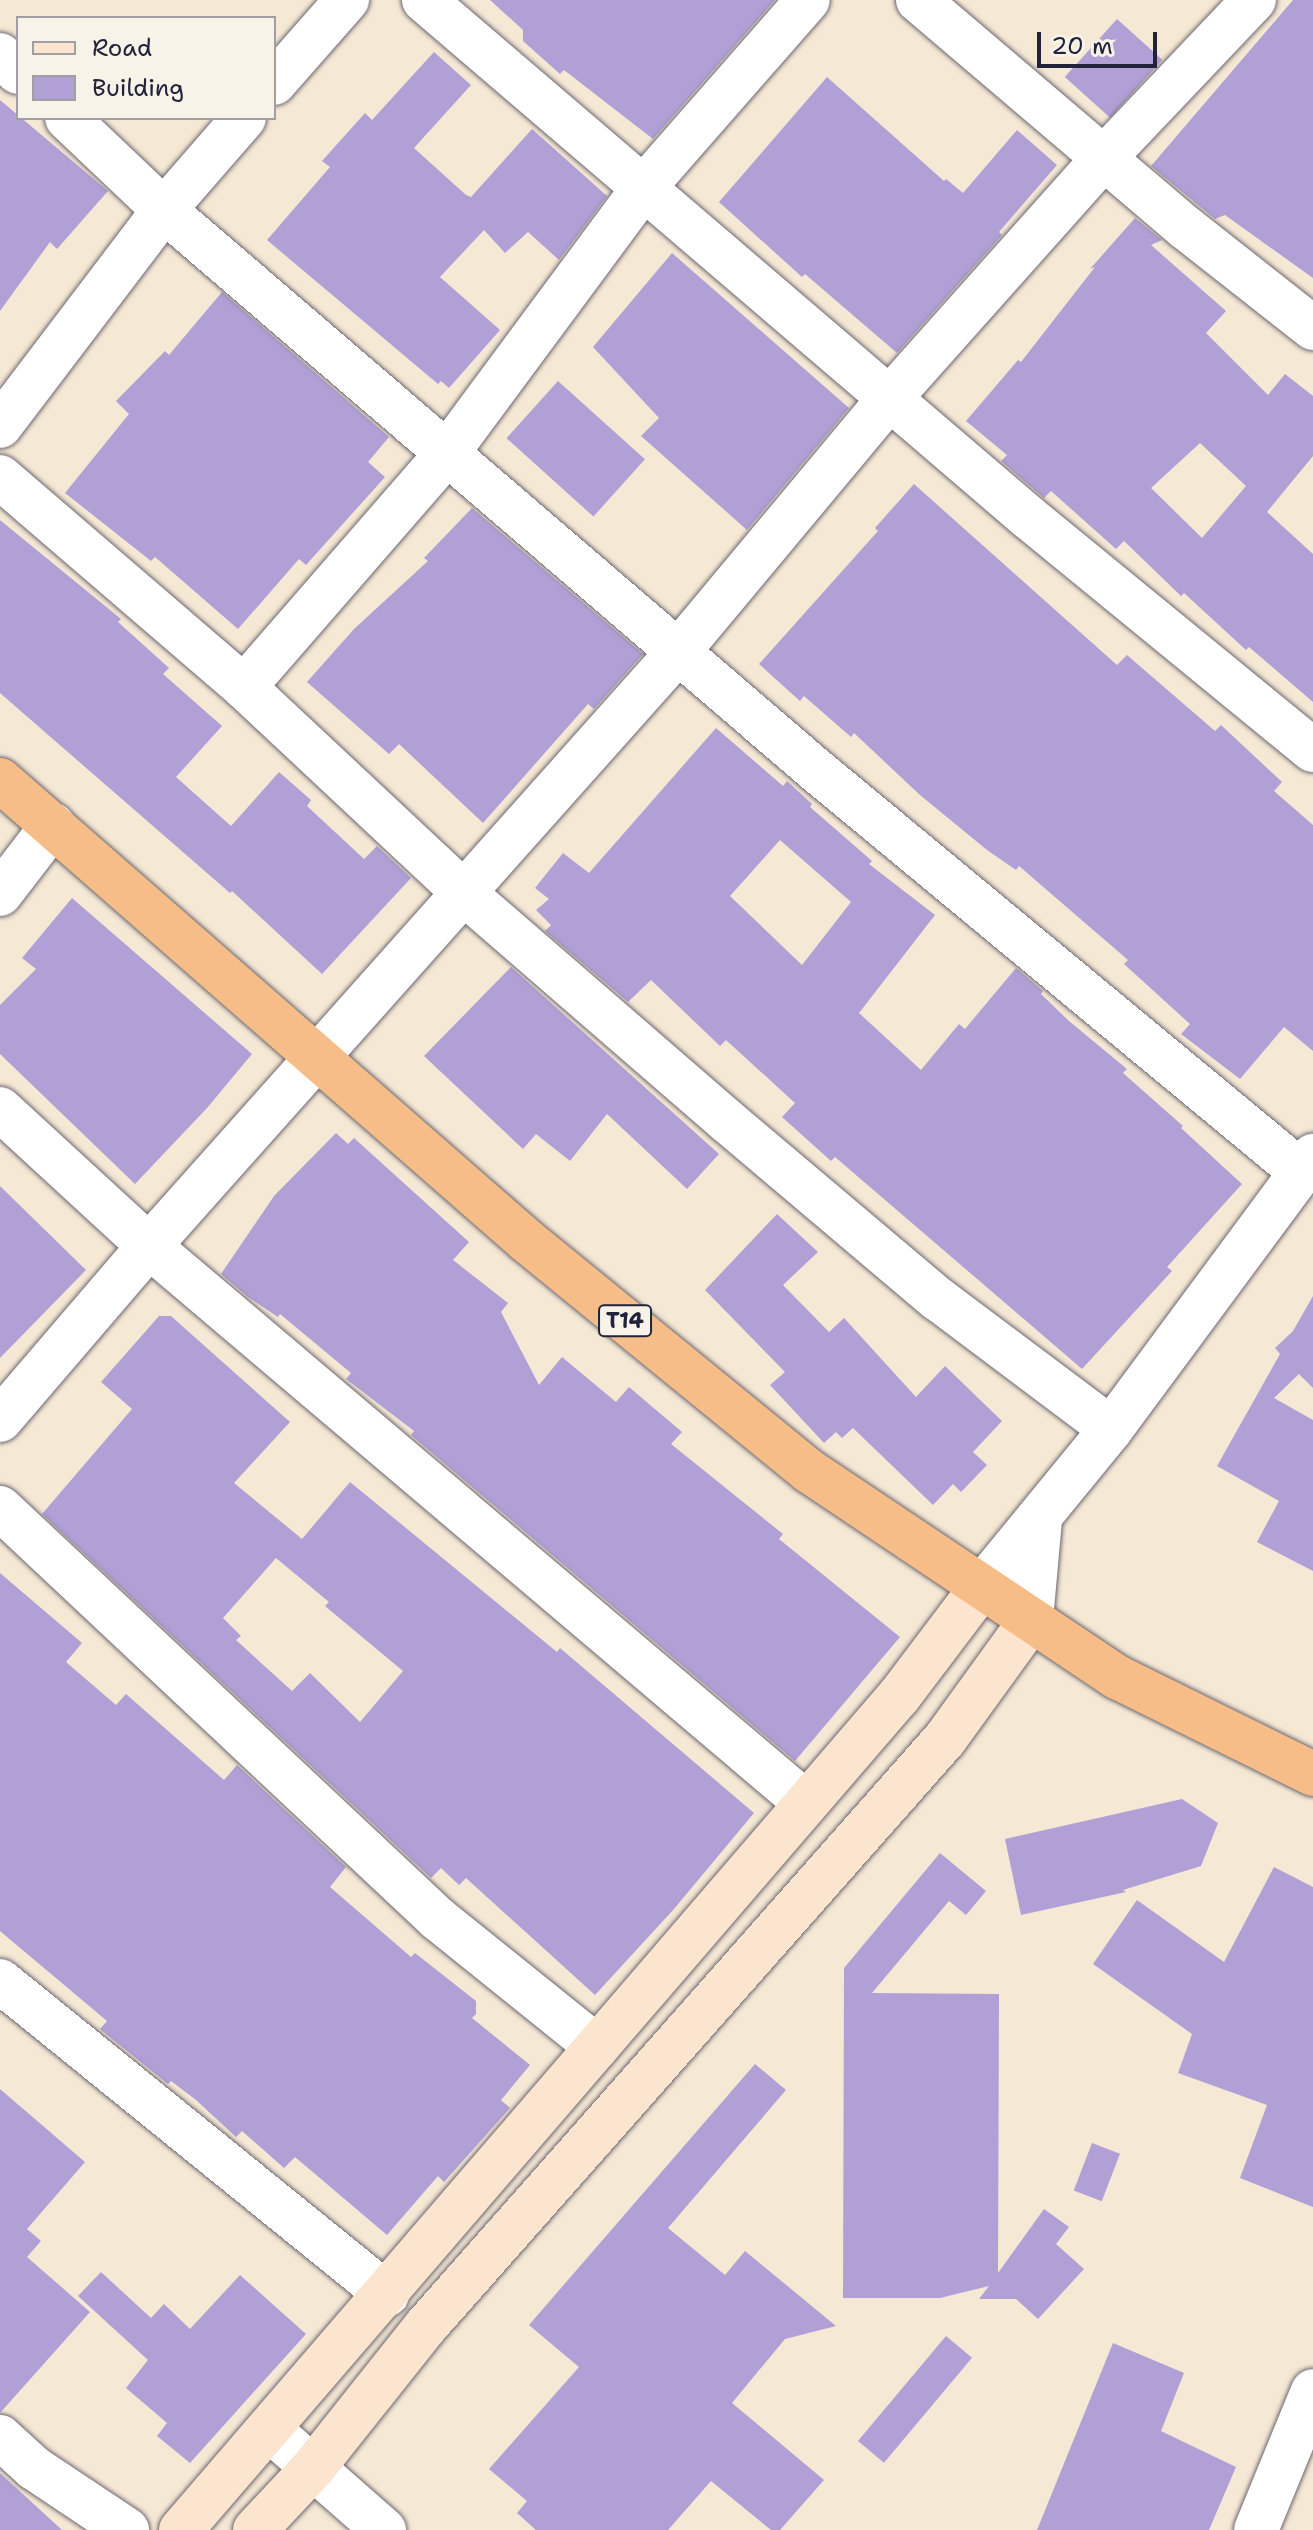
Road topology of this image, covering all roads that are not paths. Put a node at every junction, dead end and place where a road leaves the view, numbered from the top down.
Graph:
1 (347, 0) edge
2 (424, 0) edge
3 (808, 0) edge
4 (918, 0) edge
5 (1254, 0) edge
6 (0, 55) edge
7 (16, 70) edge
8 (276, 81) edge
9 (69, 120) edge
10 (242, 120) edge
11 (1104, 158) junction
12 (645, 186) junction
13 (164, 210) junction
14 (1313, 328) edge
15 (890, 398) junction
16 (0, 426) edge
17 (448, 452) junction
18 (0, 477) edge
19 (678, 652) junction
20 (244, 687) junction
21 (1313, 750) edge
22 (0, 780) edge
23 (53, 825) junction
24 (0, 894) edge
25 (465, 894) junction
26 (318, 1055) junction
27 (0, 1109) edge
28 (1307, 1164) edge
29 (149, 1246) junction
30 (0, 1420) edge
31 (1111, 1429) junction
32 (0, 1508) edge
33 (1040, 1519) junction
34 (981, 1588) junction
35 (1031, 1620) junction
36 (1313, 1774) edge
37 (806, 1803) junction
38 (0, 1981) edge
39 (597, 2047) junction
40 (387, 2294) junction
41 (1313, 2391) edge
42 (270, 2430) junction
43 (0, 2437) edge
44 (313, 2468) junction
45 (127, 2530) edge
46 (181, 2530) edge
47 (255, 2530) edge
48 (384, 2530) edge
49 (1256, 2530) edge

1 - 8 street
2 - 12 street
3 - 12 street
4 - 11 street
5 - 11 street
6 - 7 street
9 - 13 street
10 - 13 street
11 - 14 street
11 - 15 street
12 - 15 street
12 - 17 street
13 - 16 street
13 - 17 street
15 - 19 street
15 - 21 street
17 - 19 street
17 - 20 street
18 - 20 street
19 - 25 street
19 - 28 street
20 - 25 street
22 - 23 highway, T14
23 - 24 street
23 - 26 highway, T14
25 - 26 street
25 - 31 street
26 - 29 street
26 - 34 highway, T14
27 - 29 street
28 - 31 street
29 - 30 street
29 - 37 street
31 - 33 street
32 - 39 street
33 - 34 street
33 - 35 street
34 - 35 highway, T14
34 - 37 main road
35 - 36 highway, T14
35 - 44 main road
37 - 39 main road
38 - 40 street
39 - 40 main road
40 - 42 main road
41 - 49 street
42 - 44 street
42 - 46 main road
43 - 45 street
44 - 47 main road
44 - 48 street

